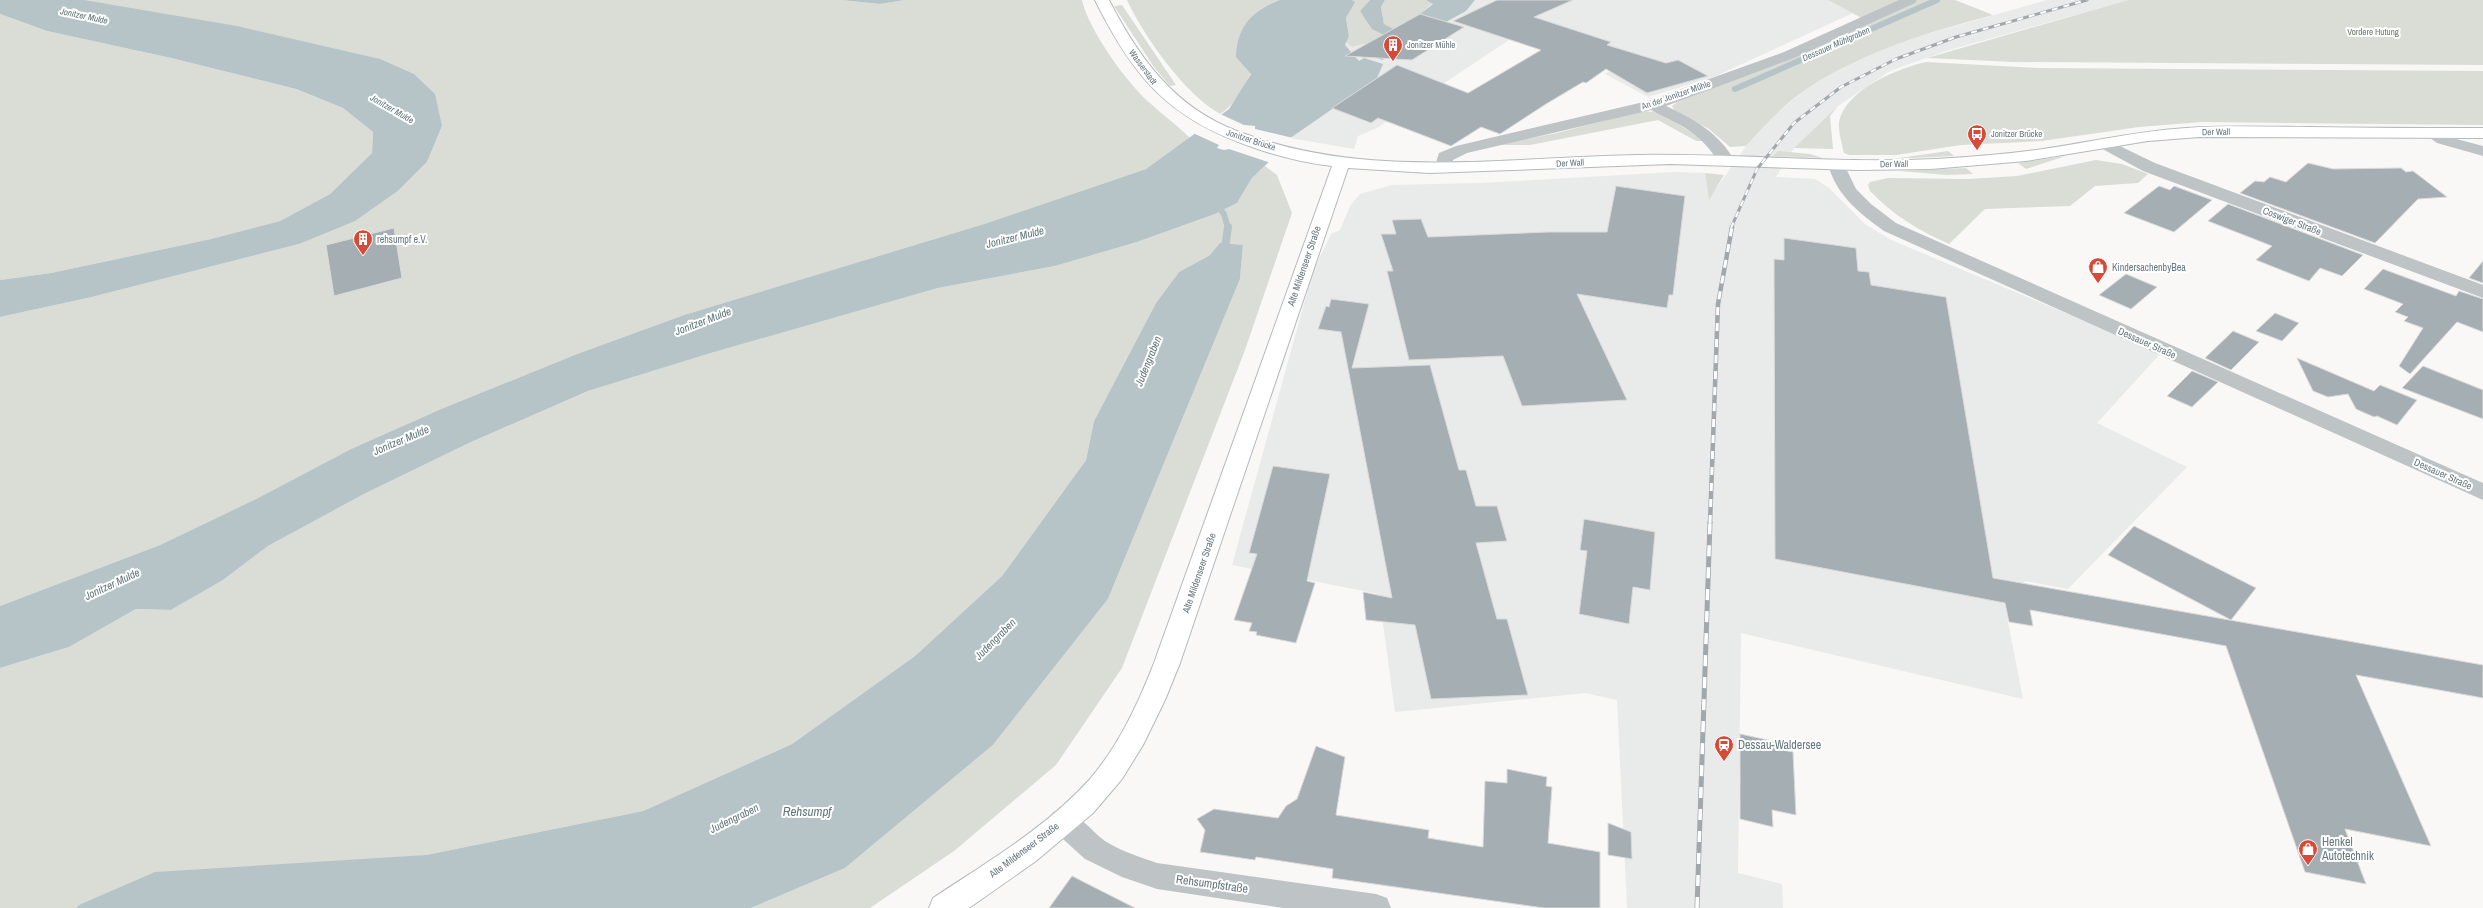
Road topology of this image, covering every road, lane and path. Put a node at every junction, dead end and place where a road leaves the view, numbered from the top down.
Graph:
1 (1102, 0) edge
2 (1910, 0) edge
3 (1652, 105) junction
4 (1200, 120) joint
5 (2431, 133) junction
6 (2483, 133) edge
7 (2103, 143) junction
8 (2483, 151) edge
9 (1303, 156) joint
10 (1727, 161) junction
11 (1342, 162) junction
12 (1836, 164) junction
13 (1442, 169) junction
14 (2483, 292) edge
15 (2483, 492) edge
16 (1063, 821) junction
17 (944, 908) edge
18 (1376, 908) edge

1 - 4 main road, Wasserstadt
2 - 3 street, An der Jonitzer Mühle
3 - 10 street
3 - 13 street, An der Jonitzer Mühle
4 - 9 main road, Jonitzer Brücke
5 - 6 main road, Der Wall
5 - 7 main road, Der Wall
5 - 8 street
7 - 12 main road, Der Wall
7 - 14 street, Coswiger Straße
9 - 11 main road, Der Wall
10 - 12 main road, Der Wall
10 - 13 main road, Der Wall
11 - 13 main road, Der Wall
11 - 16 main road, Alte Mildenseer Straße
12 - 15 street, Dessauer Straße
16 - 17 main road, Alte Mildenseer Straße
16 - 18 street, Rehsumpfstraße

